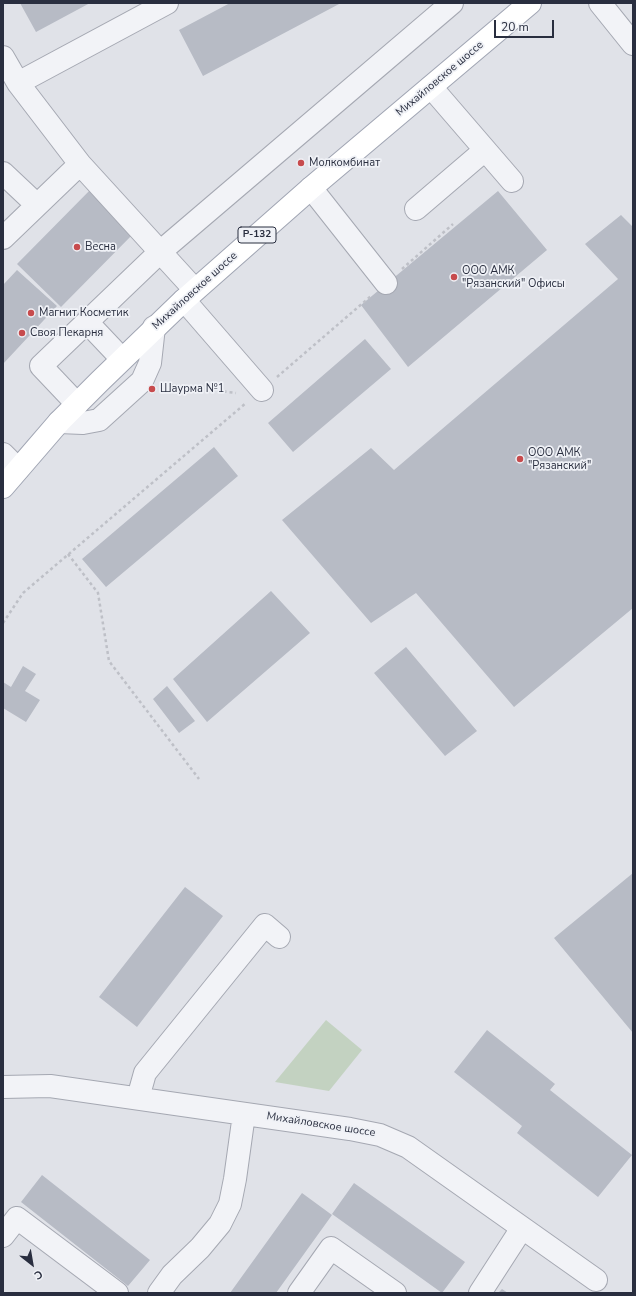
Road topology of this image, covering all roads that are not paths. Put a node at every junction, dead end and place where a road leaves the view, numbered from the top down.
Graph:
1 (167, 3) edge
2 (452, 3) edge
3 (530, 3) edge
4 (600, 3) edge
5 (633, 44) edge
6 (3, 58) edge
7 (18, 83) junction
8 (431, 86) junction
9 (485, 150) junction
10 (80, 164) junction
11 (3, 173) edge
12 (512, 180) dead end
13 (311, 188) junction
14 (37, 205) junction
15 (416, 209) dead end
16 (3, 238) edge
17 (160, 252) junction
18 (386, 283) road end
19 (189, 295) junction
20 (87, 322) junction
21 (154, 328) junction
22 (122, 359) junction
23 (258, 393) road end
24 (77, 404) junction
25 (59, 422) junction
26 (10, 461) edge
27 (3, 487) edge
28 (279, 937) dead end
29 (3, 1087) edge
30 (138, 1098) junction
31 (244, 1114) junction
32 (522, 1228) junction
33 (3, 1236) edge
34 (596, 1280) dead end
35 (116, 1293) edge
36 (159, 1293) edge
37 (299, 1293) edge
38 (395, 1293) edge
39 (480, 1293) edge

1 - 7 street
2 - 17 street
3 - 8 main road, Михайловское шоссе / Р-132
4 - 5 street
6 - 7 street
7 - 10 street
8 - 9 street
8 - 13 main road, Михайловское шоссе / Р-132
9 - 12 street
9 - 15 street
10 - 14 street
10 - 17 street
11 - 14 street
13 - 18 street
13 - 19 main road, Михайловское шоссе / Р-132
14 - 16 street
17 - 19 street
17 - 20 street
19 - 21 main road, Михайловское шоссе / Р-132
19 - 23 street
20 - 22 street
20 - 24 street
21 - 22 main road, Михайловское шоссе / Р-132
21 - 25 street
22 - 24 main road, Михайловское шоссе / Р-132
24 - 25 main road, Михайловское шоссе / Р-132
25 - 26 main road, Михайловское шоссе / Р-132
26 - 27 main road, Михайловское шоссе / Р-132
28 - 30 street
29 - 30 street, Михайловское шоссе
30 - 31 street, Михайловское шоссе
31 - 32 street, Михайловское шоссе
31 - 36 street
32 - 34 street, Михайловское шоссе
32 - 39 street
33 - 35 street
37 - 38 street

